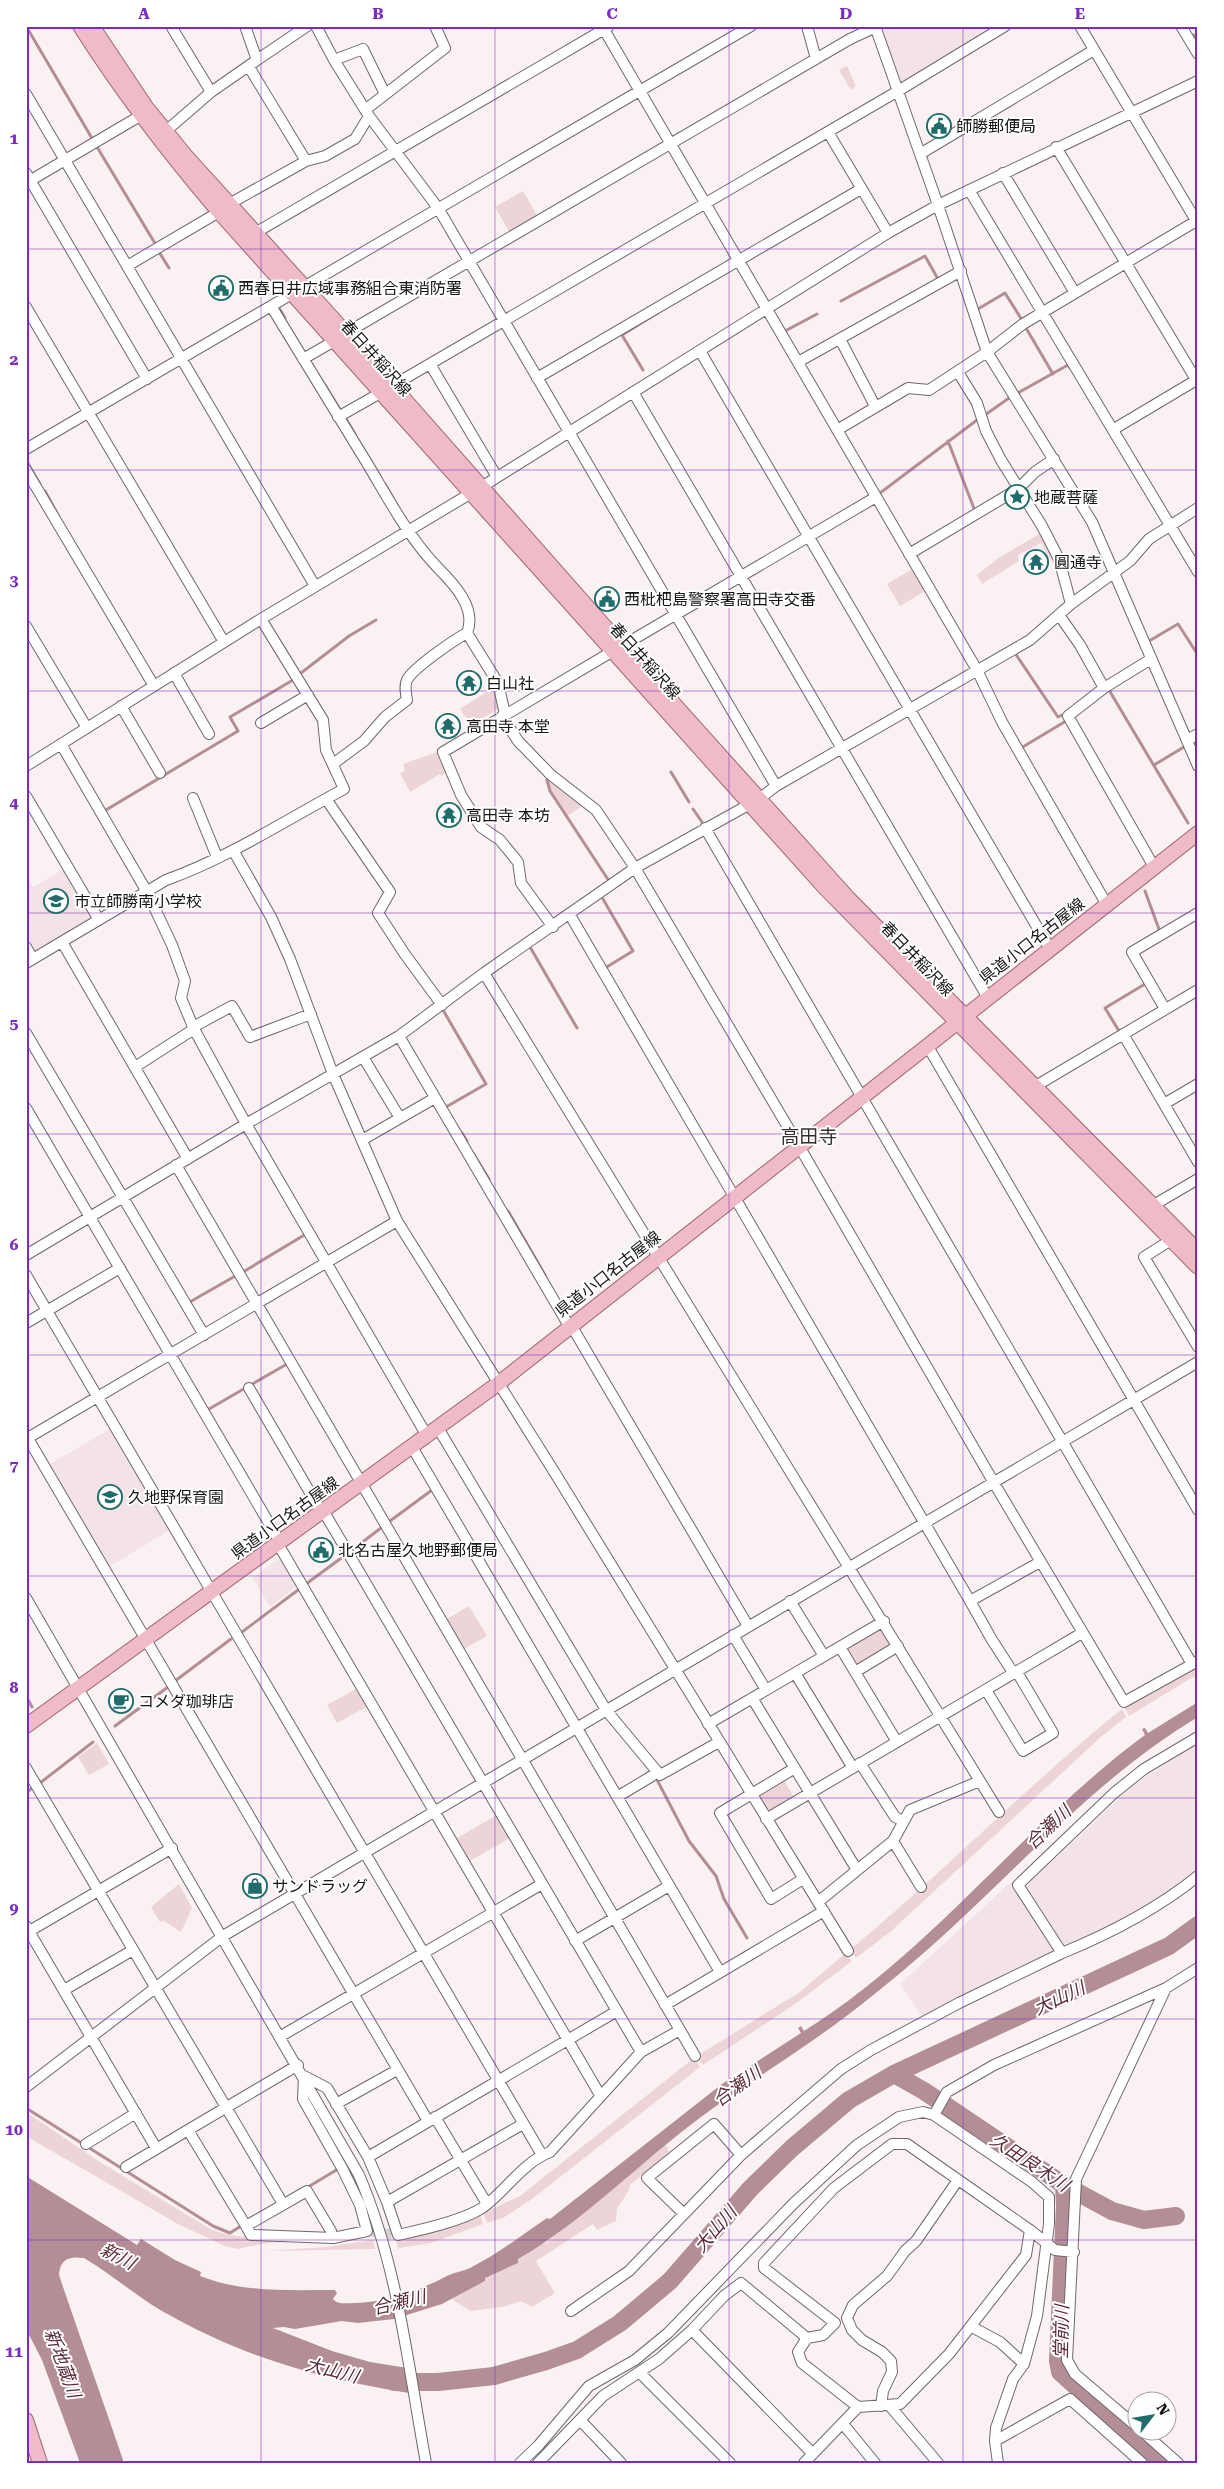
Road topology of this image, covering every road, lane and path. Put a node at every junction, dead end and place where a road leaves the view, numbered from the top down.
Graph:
1 (80, 26) edge
2 (92, 26) edge
3 (171, 26) edge
4 (245, 26) edge
5 (307, 26) edge
6 (316, 26) edge
7 (435, 26) edge
8 (751, 26) edge
9 (806, 26) edge
10 (1005, 26) edge
11 (1080, 26) edge
12 (1181, 26) edge
13 (605, 27) edge
14 (876, 27) edge
15 (1094, 50) junction
16 (1198, 54) edge
17 (816, 59) junction
18 (334, 60) junction
19 (253, 63) junction
20 (1198, 82) edge
21 (640, 91) junction
22 (898, 91) junction
23 (211, 92) junction
24 (26, 94) edge
25 (385, 94) junction
26 (367, 113) junction
27 (1131, 113) junction
28 (140, 116) junction
29 (166, 131) junction
30 (828, 132) junction
31 (670, 144) junction
32 (1056, 148) junction
33 (396, 151) junction
34 (920, 154) junction
35 (65, 160) junction
36 (306, 161) junction
37 (1003, 173) junction
38 (28, 179) edge
39 (861, 189) junction
40 (969, 190) junction
41 (705, 203) junction
42 (938, 205) junction
43 (224, 208) junction
44 (438, 208) junction
45 (1197, 222) edge
46 (255, 233) junction
47 (888, 233) junction
48 (468, 261) junction
49 (738, 261) junction
50 (1125, 264) junction
51 (127, 266) junction
52 (961, 271) junction
53 (299, 290) junction
54 (1075, 293) junction
55 (270, 306) junction
56 (26, 307) edge
57 (767, 309) junction
58 (1042, 312) junction
59 (503, 321) junction
60 (341, 336) junction
61 (840, 338) junction
62 (700, 351) junction
63 (987, 352) junction
64 (181, 358) junction
65 (303, 359) junction
66 (798, 362) junction
67 (430, 364) junction
68 (958, 372) junction
69 (538, 378) junction
70 (147, 379) junction
71 (1197, 381) edge
72 (387, 389) junction
73 (633, 392) junction
74 (875, 406) junction
75 (88, 413) junction
76 (338, 417) junction
77 (1114, 429) junction
78 (837, 430) junction
79 (569, 432) junction
80 (26, 450) edge
81 (1054, 459) junction
82 (26, 470) edge
83 (497, 477) junction
84 (478, 489) junction
85 (1018, 489) junction
86 (876, 497) junction
87 (1198, 508) edge
88 (1170, 524) junction
89 (408, 531) junction
90 (808, 536) junction
91 (909, 554) junction
92 (1114, 572) junction
93 (1198, 572) edge
94 (741, 576) junction
95 (315, 586) junction
96 (1071, 604) junction
97 (676, 615) junction
98 (1059, 615) junction
99 (261, 619) junction
100 (26, 626) edge
101 (467, 633) junction
102 (224, 642) junction
103 (617, 649) junction
104 (1151, 659) junction
105 (977, 670) junction
106 (174, 673) junction
107 (154, 686) junction
108 (1104, 688) junction
109 (308, 695) junction
110 (121, 706) junction
111 (910, 709) junction
112 (503, 715) junction
113 (261, 723) dead end
114 (87, 728) junction
115 (210, 734) dead end
116 (1198, 734) edge
117 (1187, 740) junction
118 (61, 744) junction
119 (842, 748) junction
120 (333, 764) junction
121 (26, 766) edge
122 (1198, 766) edge
123 (160, 773) dead end
124 (776, 786) junction
125 (26, 796) edge
126 (193, 798) dead end
127 (326, 799) junction
128 (754, 801) junction
129 (705, 828) junction
130 (1198, 833) edge
131 (233, 850) junction
132 (217, 858) junction
133 (635, 868) junction
134 (1154, 868) junction
135 (147, 892) junction
136 (1107, 904) junction
137 (1198, 913) edge
138 (570, 915) junction
139 (99, 920) junction
140 (553, 927) junction
141 (62, 942) junction
142 (26, 948) edge
143 (1050, 949) junction
144 (30, 961) edge
145 (484, 973) junction
146 (1198, 990) edge
147 (988, 998) junction
148 (442, 1005) junction
149 (1165, 1009) junction
150 (311, 1014) junction
151 (960, 1020) junction
152 (194, 1028) junction
153 (26, 1033) edge
154 (1123, 1034) junction
155 (399, 1036) junction
156 (927, 1045) junction
157 (364, 1057) junction
158 (135, 1067) junction
159 (333, 1074) junction
160 (1198, 1084) edge
161 (1034, 1087) junction
162 (863, 1096) junction
163 (435, 1098) junction
164 (1164, 1104) junction
165 (26, 1108) edge
166 (400, 1118) junction
167 (246, 1124) junction
168 (362, 1140) junction
169 (799, 1146) junction
170 (188, 1158) junction
171 (1198, 1162) edge
172 (176, 1166) junction
173 (1198, 1179) edge
174 (123, 1197) junction
175 (735, 1197) junction
176 (1152, 1206) junction
177 (90, 1217) junction
178 (398, 1221) junction
179 (1171, 1240) junction
180 (1198, 1251) edge
181 (26, 1255) edge
182 (659, 1257) junction
183 (327, 1262) junction
184 (1198, 1267) edge
185 (120, 1268) junction
186 (26, 1275) edge
187 (257, 1304) junction
188 (47, 1311) junction
189 (26, 1323) edge
190 (570, 1326) junction
191 (204, 1335) junction
192 (1198, 1347) edge
193 (170, 1355) junction
194 (1198, 1362) edge
195 (499, 1383) junction
196 (249, 1388) dead end
197 (98, 1397) junction
198 (1133, 1400) junction
199 (433, 1432) junction
200 (27, 1437) edge
201 (1062, 1442) junction
202 (412, 1447) junction
203 (994, 1483) junction
204 (362, 1484) junction
205 (1198, 1510) edge
206 (323, 1512) junction
207 (923, 1523) junction
208 (279, 1543) junction
209 (1040, 1562) junction
210 (850, 1566) junction
211 (213, 1593) junction
212 (26, 1598) edge
213 (790, 1601) junction
214 (970, 1601) junction
215 (30, 1614) edge
216 (884, 1622) junction
217 (748, 1626) junction
218 (1082, 1633) junction
219 (732, 1635) junction
220 (146, 1640) junction
221 (898, 1646) junction
222 (840, 1647) junction
223 (824, 1656) junction
224 (1195, 1662) edge
225 (675, 1669) junction
226 (855, 1672) junction
227 (795, 1673) junction
228 (1016, 1673) junction
229 (79, 1689) junction
230 (766, 1690) junction
231 (986, 1690) junction
232 (752, 1698) junction
233 (606, 1710) junction
234 (941, 1716) junction
235 (708, 1724) junction
236 (26, 1726) edge
237 (576, 1728) junction
238 (1198, 1737) edge
239 (719, 1742) junction
240 (897, 1742) junction
241 (523, 1759) junction
242 (857, 1766) junction
243 (26, 1768) edge
244 (795, 1768) junction
245 (652, 1776) dead end
246 (980, 1780) junction
247 (483, 1782) junction
248 (810, 1793) junction
249 (751, 1794) junction
250 (617, 1797) junction
251 (434, 1811) junction
252 (999, 1812) dead end
253 (766, 1819) junction
254 (903, 1821) junction
255 (893, 1841) junction
256 (172, 1848) junction
257 (364, 1852) junction
258 (857, 1870) junction
259 (1198, 1876) edge
260 (804, 1879) junction
261 (542, 1884) junction
262 (669, 1886) junction
263 (921, 1887) dead end
264 (99, 1891) junction
265 (295, 1893) junction
266 (818, 1902) junction
267 (824, 1911) junction
268 (493, 1913) junction
269 (615, 1917) junction
270 (27, 1930) edge
271 (223, 1936) junction
272 (575, 1941) junction
273 (133, 1950) junction
274 (848, 1951) dead end
275 (1062, 1953) junction
276 (424, 1954) junction
277 (1198, 1968) edge
278 (720, 1972) junction
279 (155, 1988) junction
280 (1166, 1988) junction
281 (64, 1990) junction
282 (354, 1994) junction
283 (666, 2004) junction
284 (617, 2011) junction
285 (680, 2030) junction
286 (281, 2036) junction
287 (91, 2037) junction
288 (568, 2040) junction
289 (640, 2052) junction
290 (696, 2056) dead end
291 (298, 2065) junction
292 (397, 2070) junction
293 (304, 2076) junction
294 (498, 2080) junction
295 (26, 2087) edge
296 (600, 2095) junction
297 (336, 2104) junction
298 (226, 2107) junction
299 (136, 2113) junction
300 (934, 2115) junction
301 (432, 2119) junction
302 (523, 2124) junction
303 (188, 2130) junction
304 (86, 2144) dead end
305 (156, 2148) junction
306 (542, 2155) junction
307 (740, 2155) junction
308 (368, 2157) junction
309 (461, 2160) junction
310 (126, 2167) dead end
311 (958, 2180) junction
312 (388, 2202) junction
313 (283, 2204) junction
314 (487, 2204) junction
315 (684, 2214) junction
316 (246, 2226) junction
317 (1030, 2230) junction
318 (333, 2238) junction
319 (1050, 2247) junction
320 (1073, 2252) junction
321 (571, 2311) dead end
322 (972, 2327) junction
323 (692, 2330) junction
324 (807, 2338) junction
325 (1024, 2364) junction
326 (639, 2372) junction
327 (885, 2406) junction
328 (858, 2408) junction
329 (1126, 2417) edge
330 (26, 2420) edge
331 (580, 2420) junction
332 (843, 2424) junction
333 (995, 2441) junction
334 (1154, 2442) edge
335 (813, 2454) junction
336 (40, 2463) edge
337 (426, 2463) edge
338 (520, 2463) edge
339 (538, 2463) edge
340 (621, 2463) edge
341 (730, 2463) edge
342 (804, 2463) edge
343 (875, 2463) edge
344 (938, 2463) edge
345 (998, 2463) edge
346 (1142, 2463) edge
347 (1178, 2463) edge

1 - 28 main road, 春日井稲沢線
2 - 29 main road, 春日井稲沢線
3 - 23 street
4 - 19 street
5 - 19 street
6 - 18 street
7 - 25 street
8 - 21 street
9 - 17 street
10 - 22 street
11 - 15 street
12 - 16 street
13 - 21 street
13 - 33 street
14 - 17 street
14 - 22 street
15 - 27 street
15 - 34 street
17 - 31 street
18 - 25 street
18 - 26 street
19 - 23 street
19 - 36 street
20 - 27 street
21 - 31 street
21 - 44 street
22 - 30 street
22 - 34 street
23 - 29 street
24 - 35 street
25 - 26 street
26 - 33 street
26 - 36 street
27 - 32 street
27 - 45 street
28 - 35 street
28 - 43 main road, 春日井稲沢線
29 - 43 main road, 春日井稲沢線
30 - 39 street
30 - 41 street
31 - 41 street
31 - 48 street
32 - 37 street
32 - 50 street
33 - 44 street
33 - 46 street
34 - 42 street
35 - 38 street
35 - 51 street
36 - 43 street
37 - 40 street
37 - 54 street
38 - 70 street
39 - 47 street
39 - 49 street
40 - 42 street
40 - 58 street
41 - 49 street
41 - 59 street
42 - 47 street
42 - 52 street
43 - 46 main road, 春日井稲沢線
43 - 51 street
43 - 53 main road, 春日井稲沢線
44 - 48 street
44 - 53 street
45 - 50 street
46 - 53 main road, 春日井稲沢線
47 - 57 street
48 - 59 street
48 - 60 street
49 - 57 street
49 - 69 street
50 - 54 street
50 - 71 street
51 - 64 street
52 - 61 street
52 - 63 street
53 - 55 street
53 - 60 main road, 春日井稲沢線
54 - 58 street
55 - 64 street
55 - 65 street
56 - 75 street
57 - 62 street
57 - 66 street
58 - 63 street
58 - 77 street
59 - 67 street
59 - 69 street
60 - 65 street
60 - 72 main road, 春日井稲沢線
61 - 66 street
61 - 74 street
62 - 73 street
62 - 90 street
63 - 68 street
63 - 81 street
64 - 70 street
64 - 95 street
65 - 76 street
66 - 78 street
67 - 72 street
67 - 83 street
68 - 74 street
68 - 85 street
69 - 79 street
70 - 75 street
71 - 77 street
72 - 76 street
72 - 84 main road, 春日井稲沢線
73 - 79 street
73 - 94 street
74 - 78 street
75 - 80 street
75 - 102 street
76 - 89 street
77 - 88 street
78 - 86 street
79 - 83 street
79 - 97 street
81 - 85 street
81 - 92 street
82 - 107 street
83 - 84 street
84 - 89 street
84 - 103 main road, 春日井稲沢線
85 - 91 street
85 - 96 street
86 - 90 street
86 - 91 street
87 - 88 street
88 - 92 street
88 - 93 street
89 - 95 street
89 - 101 street
90 - 94 street
90 - 111 street
91 - 105 street
92 - 96 street
92 - 104 street
94 - 97 street
94 - 119 street
95 - 99 street
96 - 98 street
97 - 103 street
97 - 124 street
98 - 105 street
98 - 108 street
99 - 102 street
99 - 109 street
100 - 114 street
101 - 112 street
101 - 120 street
102 - 106 street
103 - 112 street
103 - 128 main road, 春日井稲沢線
104 - 108 street
104 - 117 street
105 - 111 street
105 - 136 street
106 - 107 street
106 - 115 street
107 - 110 street
108 - 134 street
109 - 113 street
109 - 120 street
110 - 114 street
110 - 123 street
111 - 119 street
111 - 143 street
112 - 133 street
112 - 140 street
114 - 118 street
116 - 117 street
117 - 122 street
118 - 121 street
118 - 135 street
119 - 124 street
119 - 147 street
120 - 127 street
124 - 128 street
125 - 139 street
126 - 132 street
127 - 131 street
127 - 148 street
128 - 129 street
128 - 151 main road, 春日井稲沢線
129 - 133 street
129 - 162 street
130 - 134 main road, 県道小口名古屋線
131 - 132 street
131 - 150 street
132 - 135 street
133 - 138 street
133 - 169 street
134 - 136 main road, 県道小口名古屋線
135 - 139 street
135 - 152 street
136 - 143 main road, 県道小口名古屋線
137 - 149 street
138 - 140 street
138 - 175 street
139 - 141 street
140 - 145 street
141 - 144 street
141 - 158 street
142 - 144 street
143 - 147 main road, 県道小口名古屋線
145 - 148 street
145 - 182 street
146 - 149 street
147 - 151 main road, 県道小口名古屋線
148 - 155 street
149 - 154 street
150 - 152 street
150 - 159 street
151 - 156 main road, 県道小口名古屋線
151 - 161 main road, 春日井稲沢線
151 - 179 main road, 春日井稲沢線
152 - 158 street
152 - 167 street
153 - 174 street
154 - 161 street
154 - 164 street
155 - 157 street
155 - 163 street
156 - 162 main road, 県道小口名古屋線
156 - 198 street
157 - 159 street
157 - 166 street
158 - 170 street
159 - 167 street
159 - 168 street
160 - 164 street
161 - 176 main road, 春日井稲沢線
162 - 169 main road, 県道小口名古屋線
162 - 201 street
163 - 166 street
163 - 190 street
164 - 171 street
165 - 177 street
166 - 168 street
167 - 170 street
167 - 183 street
168 - 178 street
169 - 175 main road, 県道小口名古屋線
169 - 203 street
170 - 172 street
172 - 174 street
172 - 187 street
173 - 176 street
174 - 177 street
174 - 191 street
175 - 182 main road, 県道小口名古屋線
175 - 207 street
176 - 180 main road, 春日井稲沢線
177 - 181 street
177 - 185 street
178 - 183 street
178 - 195 street
179 - 184 main road, 春日井稲沢線
179 - 192 street
182 - 190 main road, 県道小口名古屋線
182 - 210 street
183 - 187 street
183 - 199 street
185 - 188 street
185 - 193 street
186 - 188 street
187 - 191 street
187 - 204 street
188 - 189 street
188 - 197 street
190 - 195 main road, 県道小口名古屋線
190 - 217 street
191 - 193 street
193 - 197 street
193 - 208 street
194 - 198 street
195 - 199 main road, 県道小口名古屋線
195 - 225 street
196 - 206 street
197 - 200 street
197 - 211 street
198 - 201 street
198 - 205 street
199 - 202 main road, 県道小口名古屋線
199 - 233 street
200 - 220 street
201 - 203 street
201 - 224 street
202 - 204 main road, 県道小口名古屋線
202 - 237 street
203 - 207 street
203 - 209 street
204 - 206 main road, 県道小口名古屋線
204 - 241 street
206 - 208 main road, 県道小口名古屋線
206 - 247 street
207 - 210 street
207 - 214 street
208 - 211 main road, 県道小口名古屋線
208 - 251 street
209 - 214 street
209 - 218 street
210 - 213 street
210 - 216 street
211 - 220 main road, 県道小口名古屋線
211 - 257 street
212 - 215 street
213 - 217 street
213 - 223 street
214 - 228 street
215 - 229 street
216 - 221 street
216 - 222 street
217 - 219 street
218 - 224 street
218 - 228 street
219 - 225 street
219 - 230 street
220 - 229 main road, 県道小口名古屋線
220 - 265 street
221 - 226 street
221 - 234 street
222 - 223 street
222 - 226 street
223 - 227 street
225 - 233 street
225 - 235 street
226 - 240 street
227 - 230 street
227 - 242 street
228 - 231 street
228 - 231 street
229 - 236 main road, 県道小口名古屋線
229 - 256 street
230 - 232 street
231 - 234 street
232 - 235 street
232 - 244 street
233 - 237 street
233 - 239 street
234 - 240 street
234 - 246 street
235 - 239 street
237 - 241 street
237 - 250 street
238 - 275 street
239 - 249 street
240 - 242 street
241 - 247 street
241 - 269 street
242 - 248 street
242 - 254 street
243 - 264 street
244 - 248 street
244 - 249 street
245 - 250 street
246 - 252 street
246 - 254 street
247 - 251 street
247 - 261 street
248 - 253 street
248 - 258 street
249 - 253 street
249 - 260 street
250 - 262 street
251 - 257 street
251 - 268 street
253 - 260 street
254 - 255 street
255 - 258 street
255 - 263 street
256 - 264 street
256 - 271 street
257 - 265 street
257 - 276 street
258 - 266 street
259 - 275 street
260 - 266 street
261 - 268 street
261 - 272 street
262 - 269 street
262 - 278 street
264 - 270 street
264 - 273 street
265 - 271 street
265 - 282 street
266 - 267 street
267 - 274 street
267 - 278 street
268 - 276 street
268 - 288 street
269 - 272 street
269 - 283 street
270 - 281 street
271 - 279 street
271 - 286 street
272 - 284 street
273 - 279 street
273 - 281 street
275 - 307 street
276 - 282 street
276 - 294 street
277 - 280 street
278 - 283 street
279 - 287 street
279 - 298 street
280 - 300 street
280 - 320 street
281 - 287 street
282 - 286 street
282 - 292 street
283 - 285 street
284 - 288 street
284 - 289 street
285 - 289 street
285 - 290 street
286 - 291 street
287 - 295 street
287 - 299 street
288 - 294 street
288 - 296 street
289 - 296 street
291 - 293 street
291 - 298 street
292 - 297 street
292 - 301 street
293 - 297 street
293 - 318 street
293 - 337 street
294 - 301 street
294 - 302 street
296 - 306 street
297 - 308 street
298 - 303 street
298 - 313 street
299 - 304 street
299 - 305 street
300 - 319 street
300 - 338 street
301 - 308 street
301 - 309 street
302 - 306 street
302 - 309 street
303 - 305 street
303 - 316 street
305 - 310 street
306 - 314 street
307 - 315 street
307 - 315 street
308 - 312 street
309 - 312 street
309 - 314 street
311 - 317 street
311 - 324 street
311 - 327 street
312 - 314 street
313 - 316 street
313 - 318 street
315 - 321 street
316 - 318 street
317 - 319 street
317 - 322 street
319 - 320 street
319 - 325 street
320 - 329 street
322 - 325 street
322 - 327 street
323 - 324 street
323 - 326 street
323 - 335 street
324 - 328 street
325 - 333 street
326 - 331 street
326 - 341 street
327 - 328 street
327 - 344 street
328 - 332 street
330 - 336 main road
331 - 339 street
331 - 340 street
332 - 335 street
332 - 343 street
333 - 345 street
333 - 346 street
334 - 347 street
335 - 342 street

